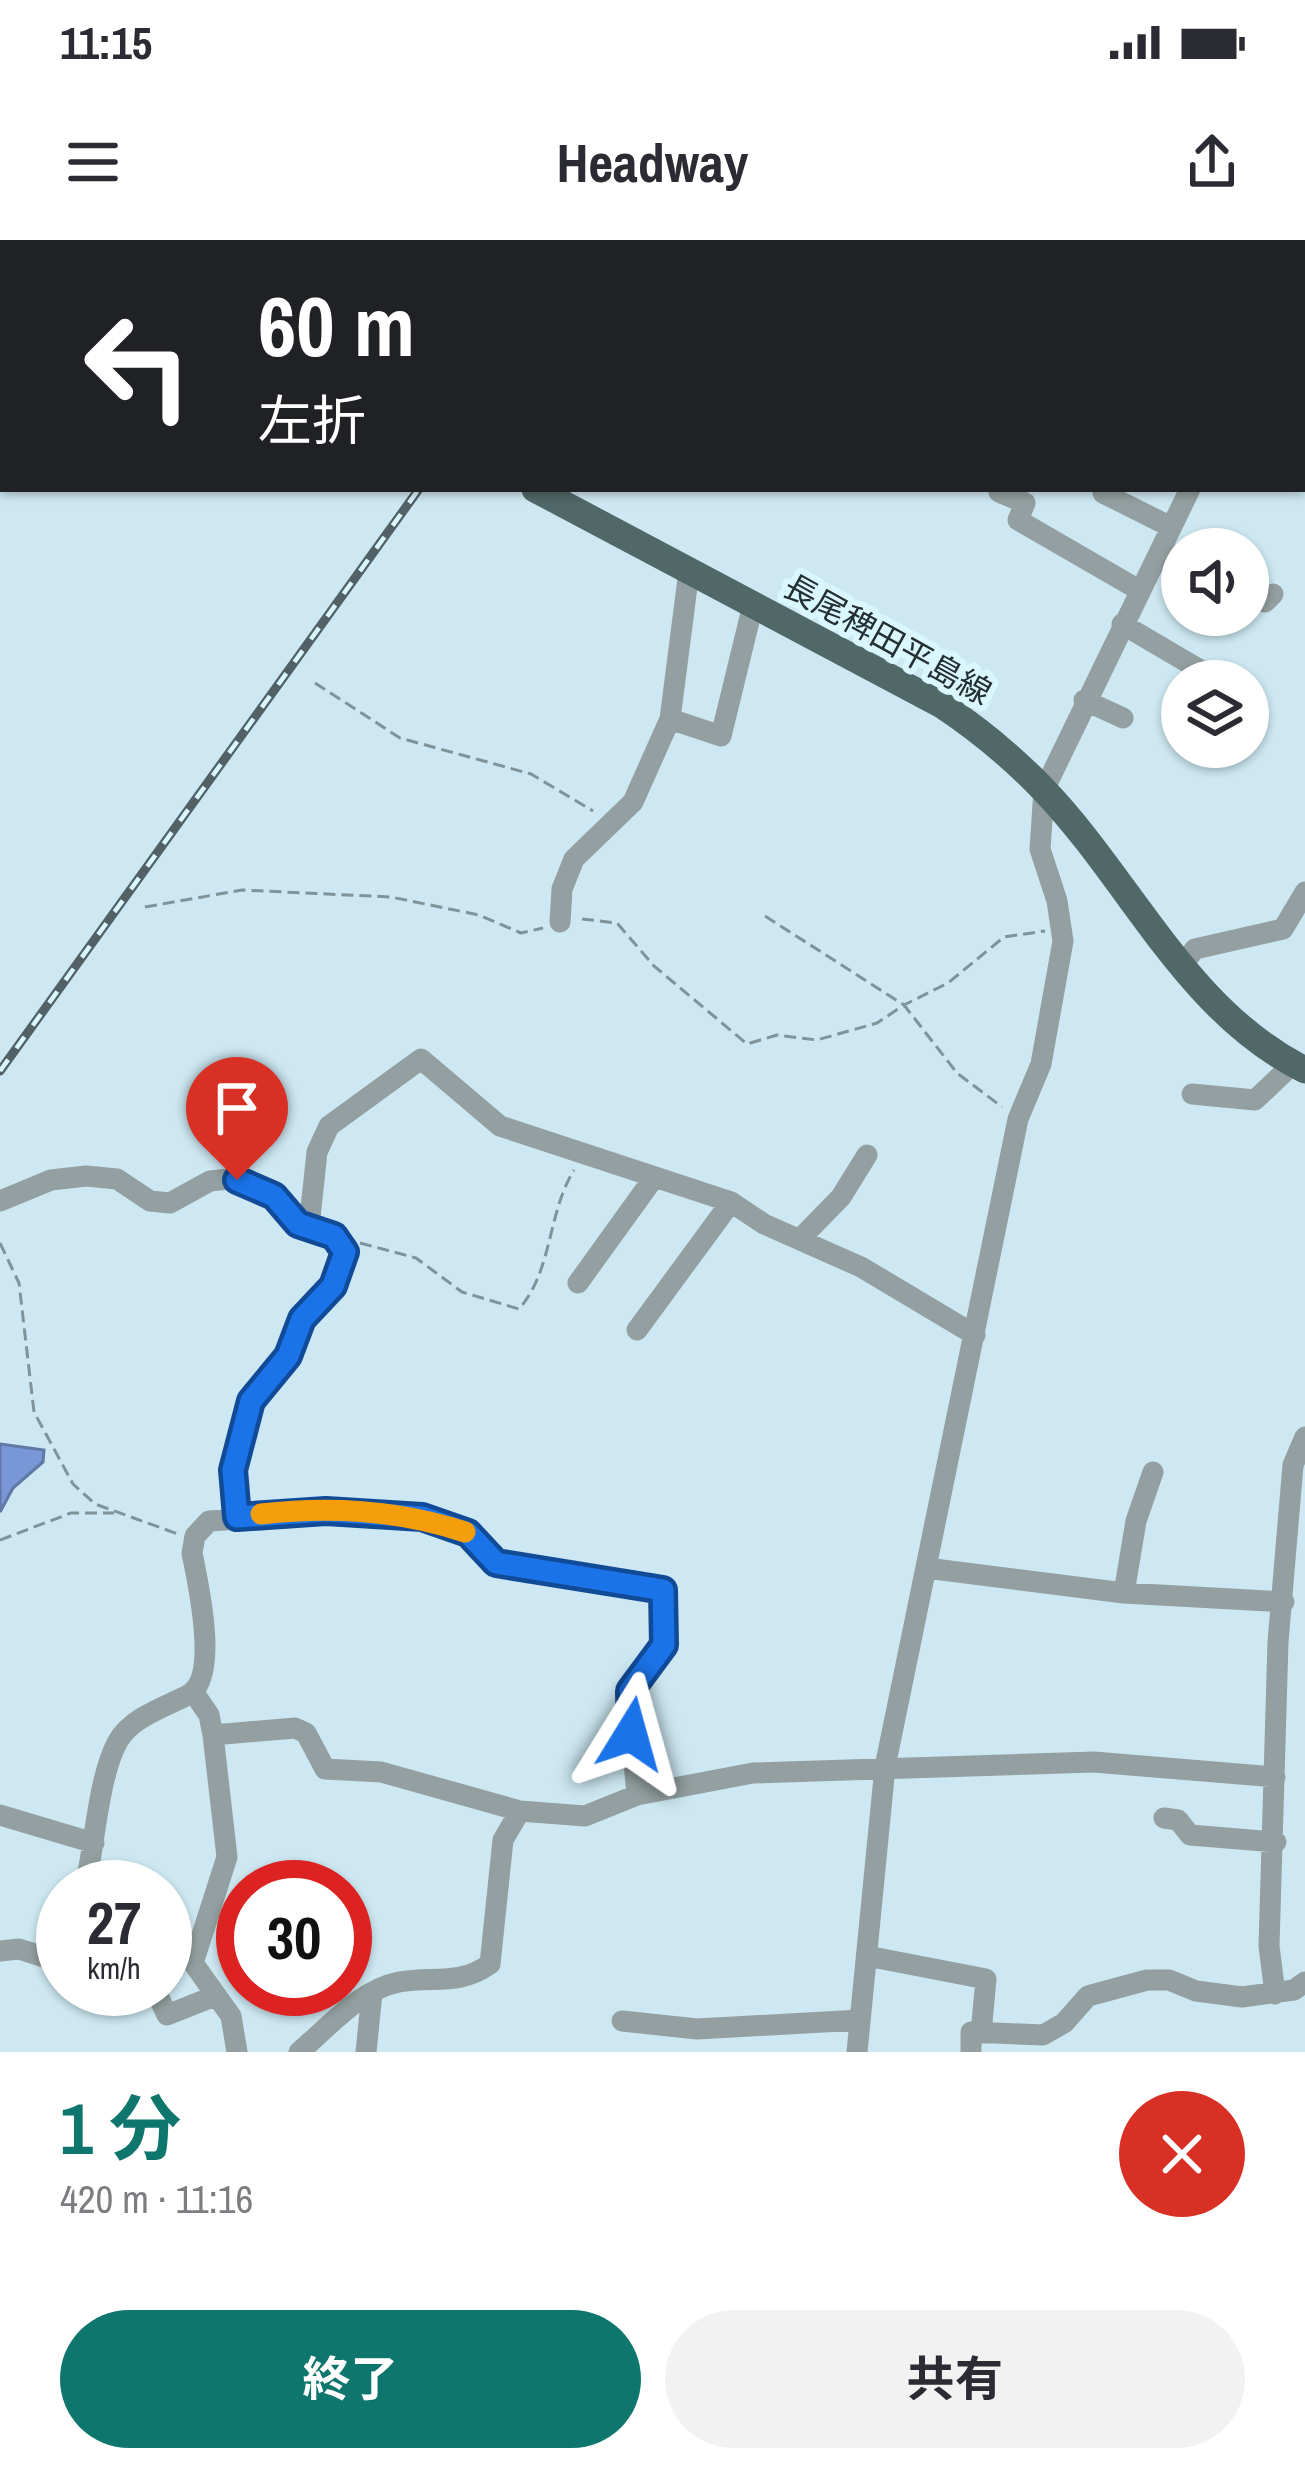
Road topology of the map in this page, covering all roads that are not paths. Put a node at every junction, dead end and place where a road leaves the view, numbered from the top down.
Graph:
1 (541, 492) edge
2 (999, 492) dead end
3 (1188, 492) edge
4 (1103, 493) dead end
5 (1170, 528) edge
6 (1161, 533) edge
7 (1161, 546) edge
8 (689, 571) junction
9 (1139, 590) junction
10 (1273, 594) dead end
11 (1269, 598) edge
12 (753, 604) junction
13 (1122, 624) junction
14 (1183, 660) edge
15 (1084, 700) junction
16 (1123, 718) dead end
17 (670, 719) junction
18 (1044, 790) junction
19 (1305, 892) edge
20 (560, 922) road end
21 (1181, 967) junction
22 (1299, 1067) edge
23 (1192, 1094) dead end
24 (867, 1155) dead end
25 (653, 1179) junction
26 (0, 1201) edge
27 (731, 1202) junction
28 (309, 1227) junction
29 (800, 1239) junction
30 (578, 1283) dead end
31 (637, 1330) dead end
32 (975, 1335) junction
33 (1305, 1437) edge
34 (1153, 1472) dead end
35 (237, 1517) junction
36 (926, 1568) junction
37 (1124, 1593) junction
38 (1292, 1595) edge
39 (194, 1693) junction
40 (213, 1735) junction
41 (885, 1768) junction
42 (1275, 1777) junction
43 (637, 1795) junction
44 (520, 1811) junction
45 (0, 1815) edge
46 (1164, 1818) dead end
47 (1276, 1842) junction
48 (94, 1843) junction
49 (91, 1860) edge
50 (0, 1951) edge
51 (36, 1956) edge
52 (867, 1956) junction
53 (1305, 1982) edge
54 (372, 1994) edge
55 (1275, 1994) junction
56 (215, 1996) junction
57 (192, 2005) edge
58 (344, 2016) edge
59 (370, 2016) edge
60 (860, 2020) junction
61 (622, 2021) dead end
62 (976, 2042) edge
63 (237, 2052) edge
64 (298, 2052) edge
65 (366, 2052) edge
66 (857, 2052) edge

1 - 8 main road, 長尾稗田平島線
2 - 9 street
3 - 5 street
4 - 6 street
7 - 9 street
8 - 12 main road, 長尾稗田平島線
8 - 17 street
9 - 13 street
10 - 11 street
12 - 17 street
12 - 18 main road, 長尾稗田平島線
13 - 14 street
13 - 15 street
15 - 16 street
15 - 18 street
17 - 20 street
18 - 21 main road, 長尾稗田平島線
18 - 32 street
19 - 21 street
21 - 22 main road, 長尾稗田平島線
22 - 23 street
24 - 29 street
25 - 27 street
25 - 28 street
25 - 30 street
26 - 28 street
27 - 29 street
27 - 31 street
28 - 35 street
29 - 32 street
32 - 36 street
33 - 38 street
34 - 37 street
35 - 39 street
35 - 43 street
36 - 37 street
36 - 41 street
37 - 38 street
38 - 42 street
39 - 40 street
39 - 48 street
40 - 44 street
40 - 56 street
41 - 42 street
41 - 43 street
41 - 52 street
42 - 47 street
43 - 44 street
44 - 54 street
45 - 48 street
46 - 47 street
47 - 55 street
48 - 49 street
50 - 51 street
52 - 60 street
52 - 62 street
53 - 55 street
55 - 62 street
56 - 57 street
56 - 63 street
58 - 64 street
59 - 65 street
60 - 61 street
60 - 66 street

